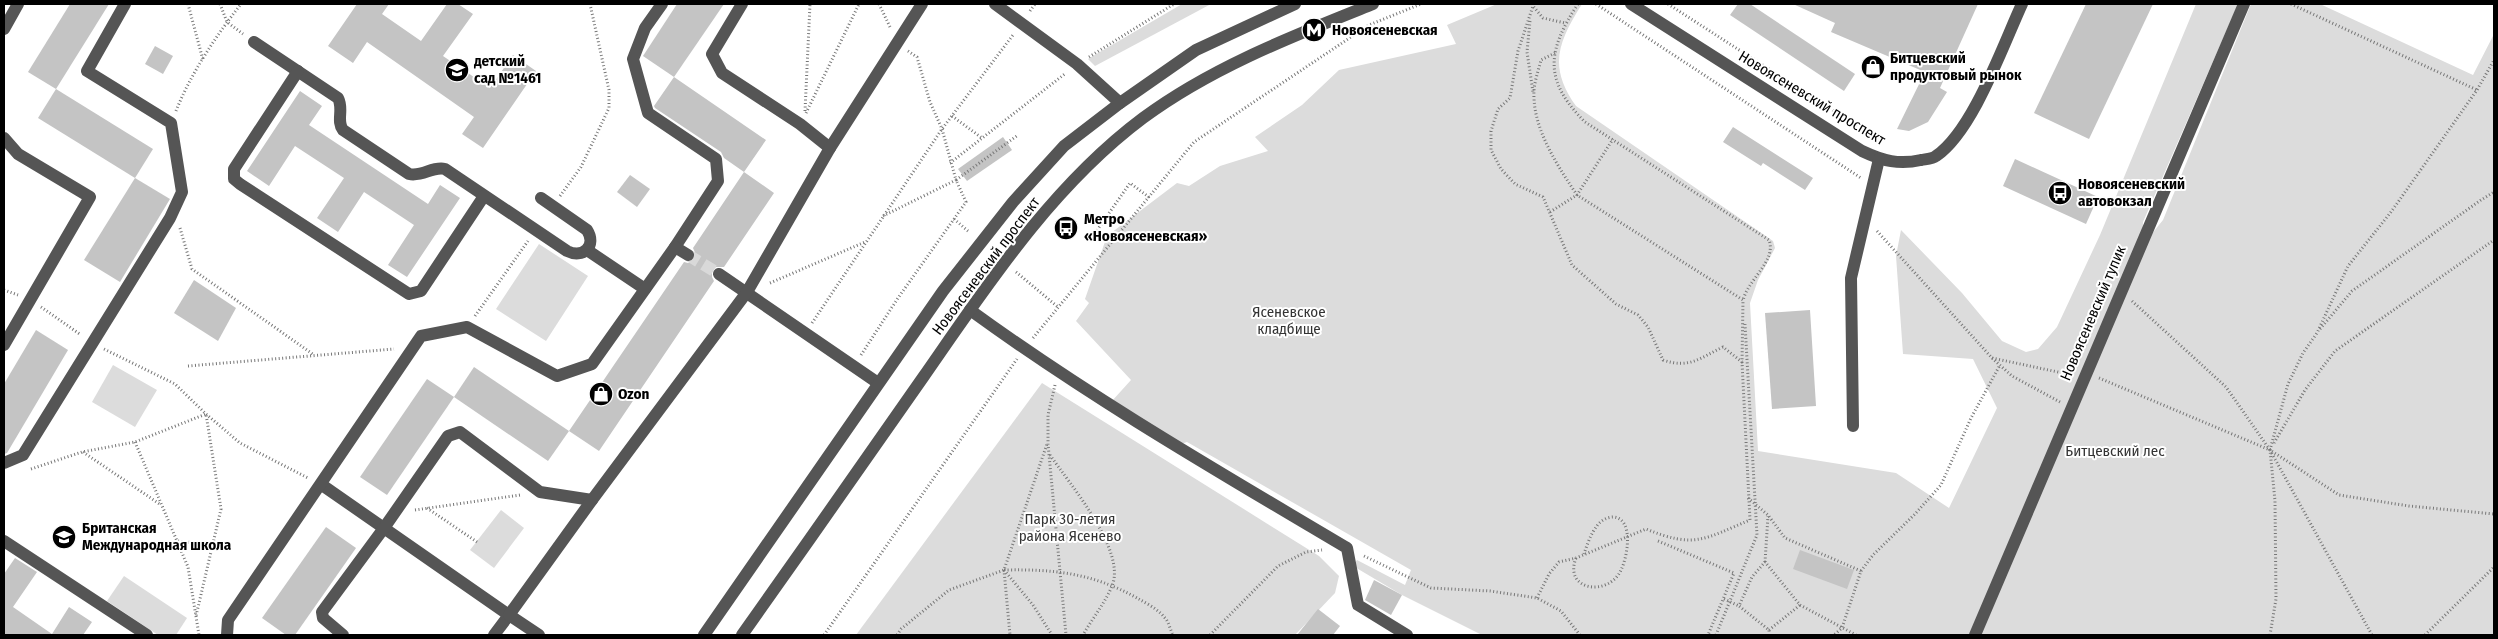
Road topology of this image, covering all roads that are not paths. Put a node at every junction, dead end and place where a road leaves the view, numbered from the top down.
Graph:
1 (18, 4) edge
2 (125, 4) edge
3 (662, 4) edge
4 (742, 4) edge
5 (922, 4) edge
6 (996, 4) edge
7 (1295, 4) edge
8 (1373, 4) edge
9 (1631, 4) edge
10 (2022, 4) edge
11 (2244, 4) edge
12 (4, 29) edge
13 (254, 42) road end
14 (298, 71) junction
15 (1120, 103) junction
16 (4, 138) edge
17 (830, 148) junction
18 (1879, 159) junction
19 (484, 196) junction
20 (541, 198) dead end
21 (676, 247) junction
22 (588, 250) junction
23 (688, 255) tunnel mouth
24 (719, 274) tunnel mouth
25 (645, 290) junction
26 (747, 292) junction
27 (970, 310) junction
28 (4, 345) edge
29 (878, 383) junction
30 (1853, 426) dead end
31 (4, 463) edge
32 (322, 485) junction
33 (592, 500) junction
34 (384, 528) junction
35 (4, 541) edge
36 (509, 615) junction
37 (147, 635) edge
38 (227, 635) edge
39 (343, 635) edge
40 (494, 635) edge
41 (539, 635) edge
42 (704, 635) edge
43 (742, 635) edge
44 (1407, 635) edge
45 (1975, 635) edge

1 - 12 street
2 - 31 street
3 - 21 street
4 - 17 street
5 - 17 street
6 - 15 street
7 - 15 street, Новоясеневский проспект
8 - 27 street, Новоясеневский проспект
9 - 18 street, Новоясеневский проспект
10 - 18 street, Новоясеневский проспект
11 - 45 street, Новоясеневский тупик
13 - 14 street
14 - 19 street
14 - 19 street
15 - 29 street, Новоясеневский проспект
16 - 28 street
17 - 26 street
18 - 30 street
19 - 22 street
20 - 22 street
21 - 23 street
21 - 25 street
22 - 25 street
24 - 26 street
25 - 32 street
26 - 29 street
26 - 33 street
27 - 43 street, Новоясеневский проспект
27 - 44 street
29 - 42 street, Новоясеневский проспект
32 - 34 street
32 - 38 street
33 - 34 street
33 - 36 street
34 - 36 street
34 - 39 street
35 - 37 street
36 - 40 street
36 - 41 street

